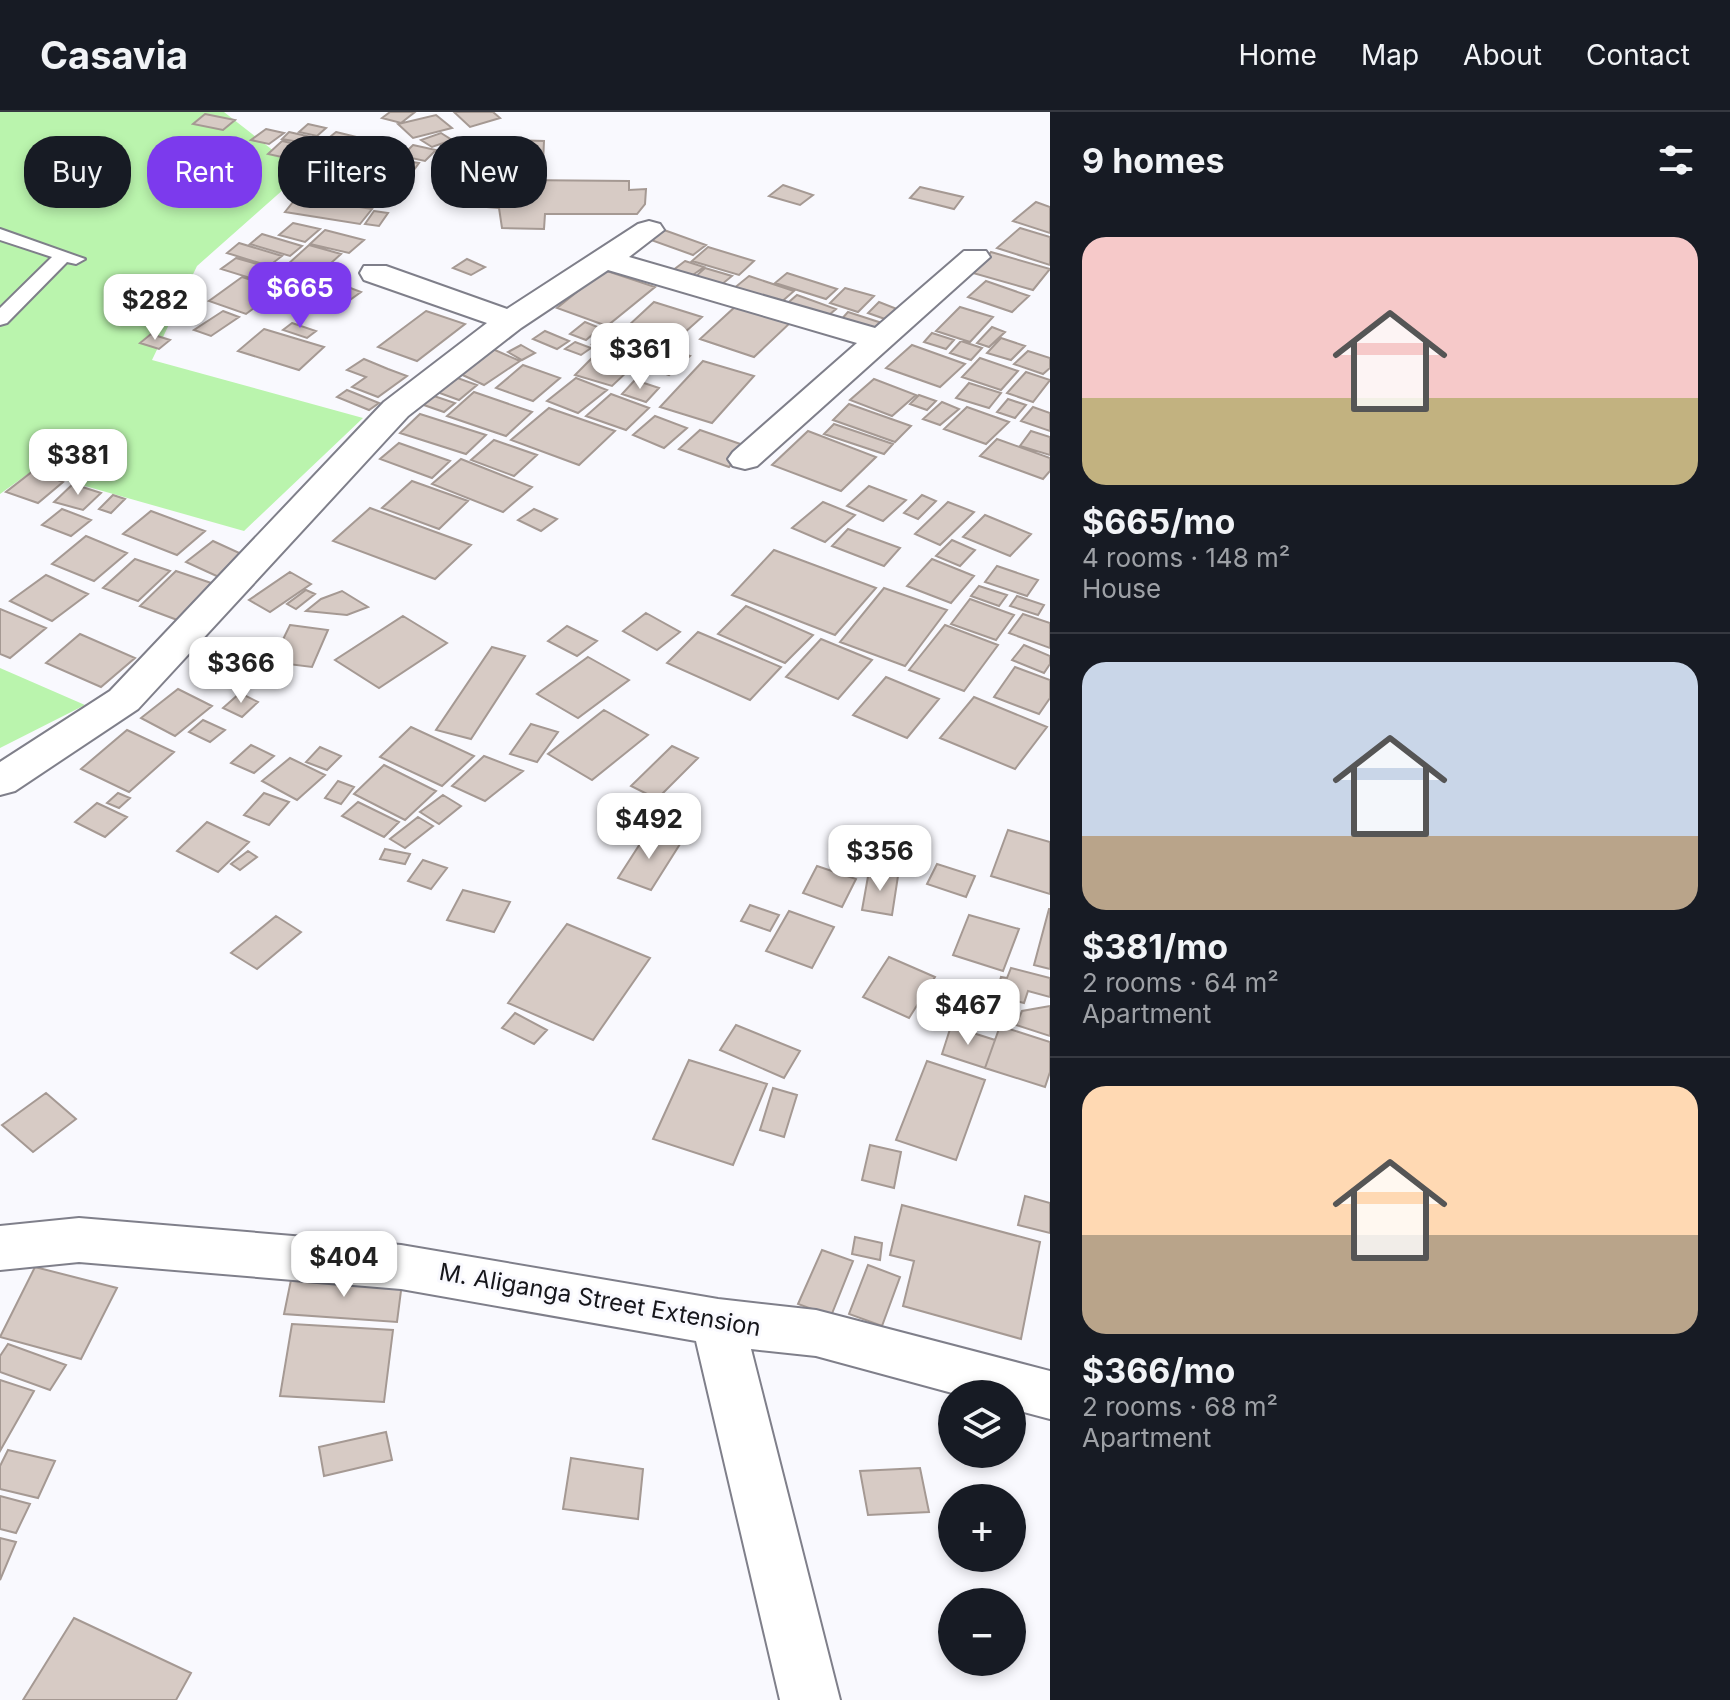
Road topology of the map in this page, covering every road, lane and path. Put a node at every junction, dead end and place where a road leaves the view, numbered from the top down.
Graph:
1 (649, 230) dead end
2 (0, 234) edge
3 (975, 257) dead end
4 (603, 259) junction
5 (375, 273) dead end
6 (0, 319) edge
7 (510, 321) junction
8 (881, 340) junction
9 (745, 459) dead end
10 (0, 781) edge
11 (0, 1248) edge
12 (718, 1322) junction
13 (1050, 1395) edge
14 (810, 1700) edge

1 - 4 street
2 - 6 lane
3 - 8 street
4 - 7 street
4 - 8 street
5 - 7 street
7 - 10 street
8 - 9 street
11 - 12 street, M. Aliganga Street Extension
12 - 13 street, M. Aliganga Street Extension
12 - 14 street

